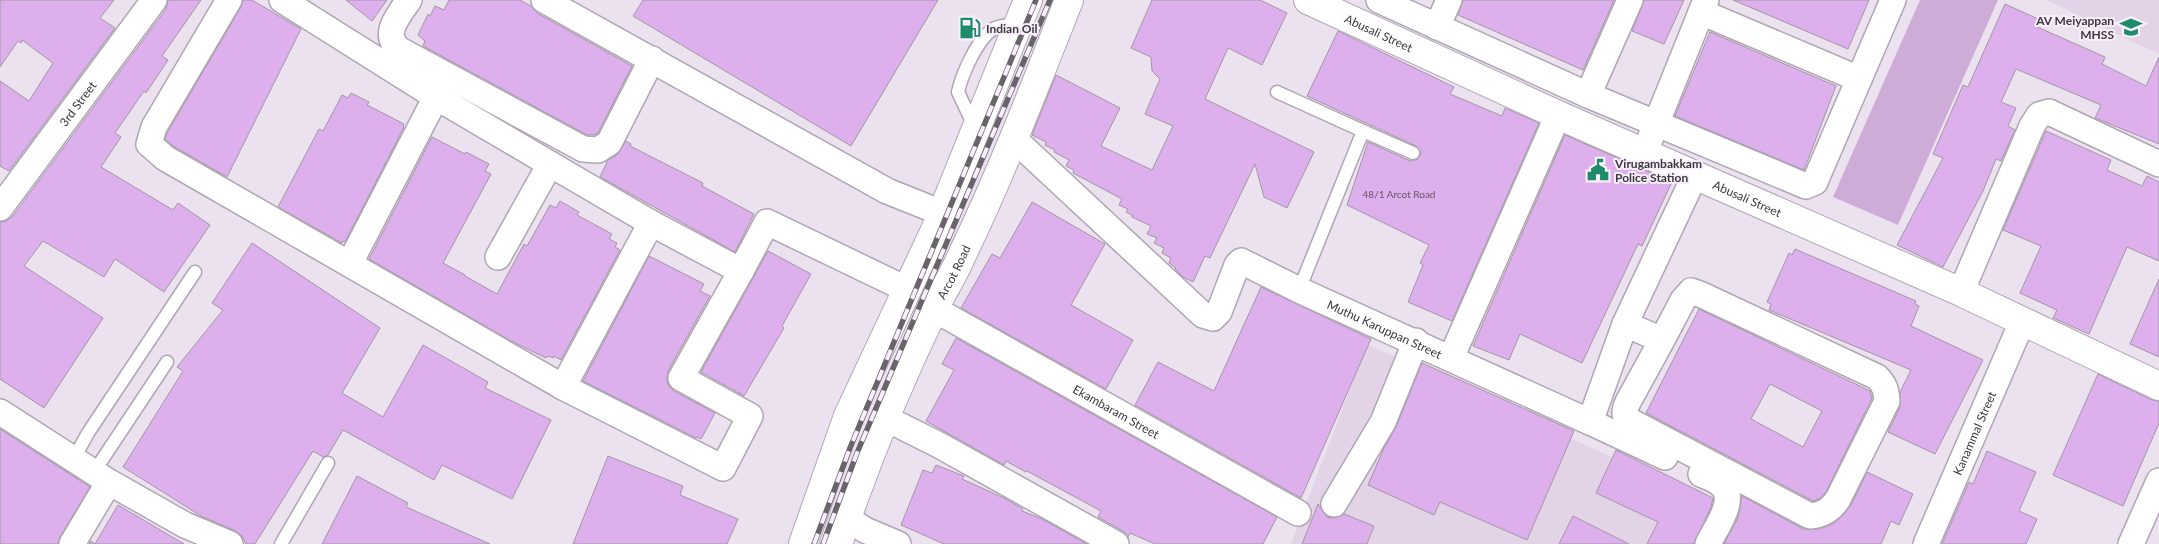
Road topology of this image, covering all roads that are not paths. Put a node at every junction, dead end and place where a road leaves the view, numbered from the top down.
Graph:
1 (154, 0) edge
2 (228, 0) edge
3 (282, 0) edge
4 (409, 0) edge
5 (544, 0) edge
6 (1069, 0) edge
7 (1308, 0) edge
8 (1380, 0) edge
9 (1449, 0) edge
10 (1630, 0) edge
11 (1893, 0) edge
12 (1704, 6) edge
13 (1023, 12) edge
14 (1438, 26) junction
15 (652, 59) junction
16 (1859, 79) junction
17 (1277, 92) dead end
18 (1588, 95) junction
19 (436, 98) junction
20 (1558, 115) junction
21 (1655, 123) junction
22 (1363, 131) junction
23 (1014, 139) junction
24 (1644, 152) junction
25 (1413, 153) dead end
26 (550, 164) junction
27 (2159, 164) edge
28 (1695, 175) junction
29 (0, 208) edge
30 (942, 213) junction
31 (651, 223) junction
32 (498, 257) dead end
33 (350, 263) junction
34 (741, 270) junction
35 (195, 272) dead end
36 (908, 290) junction
37 (1298, 290) junction
38 (1961, 292) junction
39 (934, 309) junction
40 (2022, 322) junction
41 (1625, 324) junction
42 (1662, 340) junction
43 (1416, 341) junction
44 (1451, 358) junction
45 (167, 362) dead end
46 (2159, 386) edge
47 (563, 387) junction
48 (0, 412) edge
49 (885, 418) junction
50 (1590, 422) junction
51 (73, 460) junction
52 (328, 463) dead end
53 (102, 477) junction
54 (2159, 481) edge
55 (1334, 504) dead end
56 (1298, 514) dead end
57 (842, 532) edge
58 (72, 544) edge
59 (230, 544) edge
60 (281, 544) edge
61 (803, 544) edge
62 (867, 544) edge
63 (898, 544) edge
64 (1116, 544) edge
65 (1708, 544) edge
66 (1926, 544) edge
67 (2131, 544) edge

1 - 29 street, 3rd Street
2 - 33 street
3 - 19 street
4 - 15 street
5 - 15 street
6 - 23 main road, Arcot Road
7 - 20 main road, Abusali Street
8 - 14 street
9 - 14 street
10 - 18 street
11 - 16 street
12 - 16 street
12 - 21 street
13 - 30 main road
14 - 18 street
15 - 30 street
16 - 21 street
17 - 22 lane
18 - 21 street
19 - 26 street
19 - 33 street
20 - 24 main road, Abusali Street
20 - 44 street
21 - 24 street
22 - 25 lane
22 - 37 lane
23 - 37 street, Muthu Karuppan Street
23 - 39 main road, Arcot Road
24 - 28 main road, Abusali Street
26 - 31 street
26 - 32 street
27 - 38 street
28 - 38 main road, Abusali Street
28 - 41 street
30 - 36 main road
31 - 34 street
31 - 47 street
33 - 47 street
34 - 36 street
34 - 47 street
35 - 51 lane
36 - 61 main road
37 - 43 street, Muthu Karuppan Street
38 - 40 main road, Abusali Street
39 - 49 main road, Arcot Road
39 - 56 street, Ekambaram Street
40 - 46 main road, Abusali Street
40 - 66 street, Kanammal Street
41 - 42 street
41 - 50 street
42 - 42 street
43 - 44 street, Muthu Karuppan Street
43 - 55 street
44 - 50 street, Muthu Karuppan Street
45 - 53 lane
48 - 51 street
49 - 57 main road, Arcot Road
49 - 64 street
50 - 65 street, Muthu Karuppan Street
51 - 53 street
52 - 60 lane
53 - 58 street
53 - 59 street
54 - 67 street
57 - 62 street
57 - 63 street

